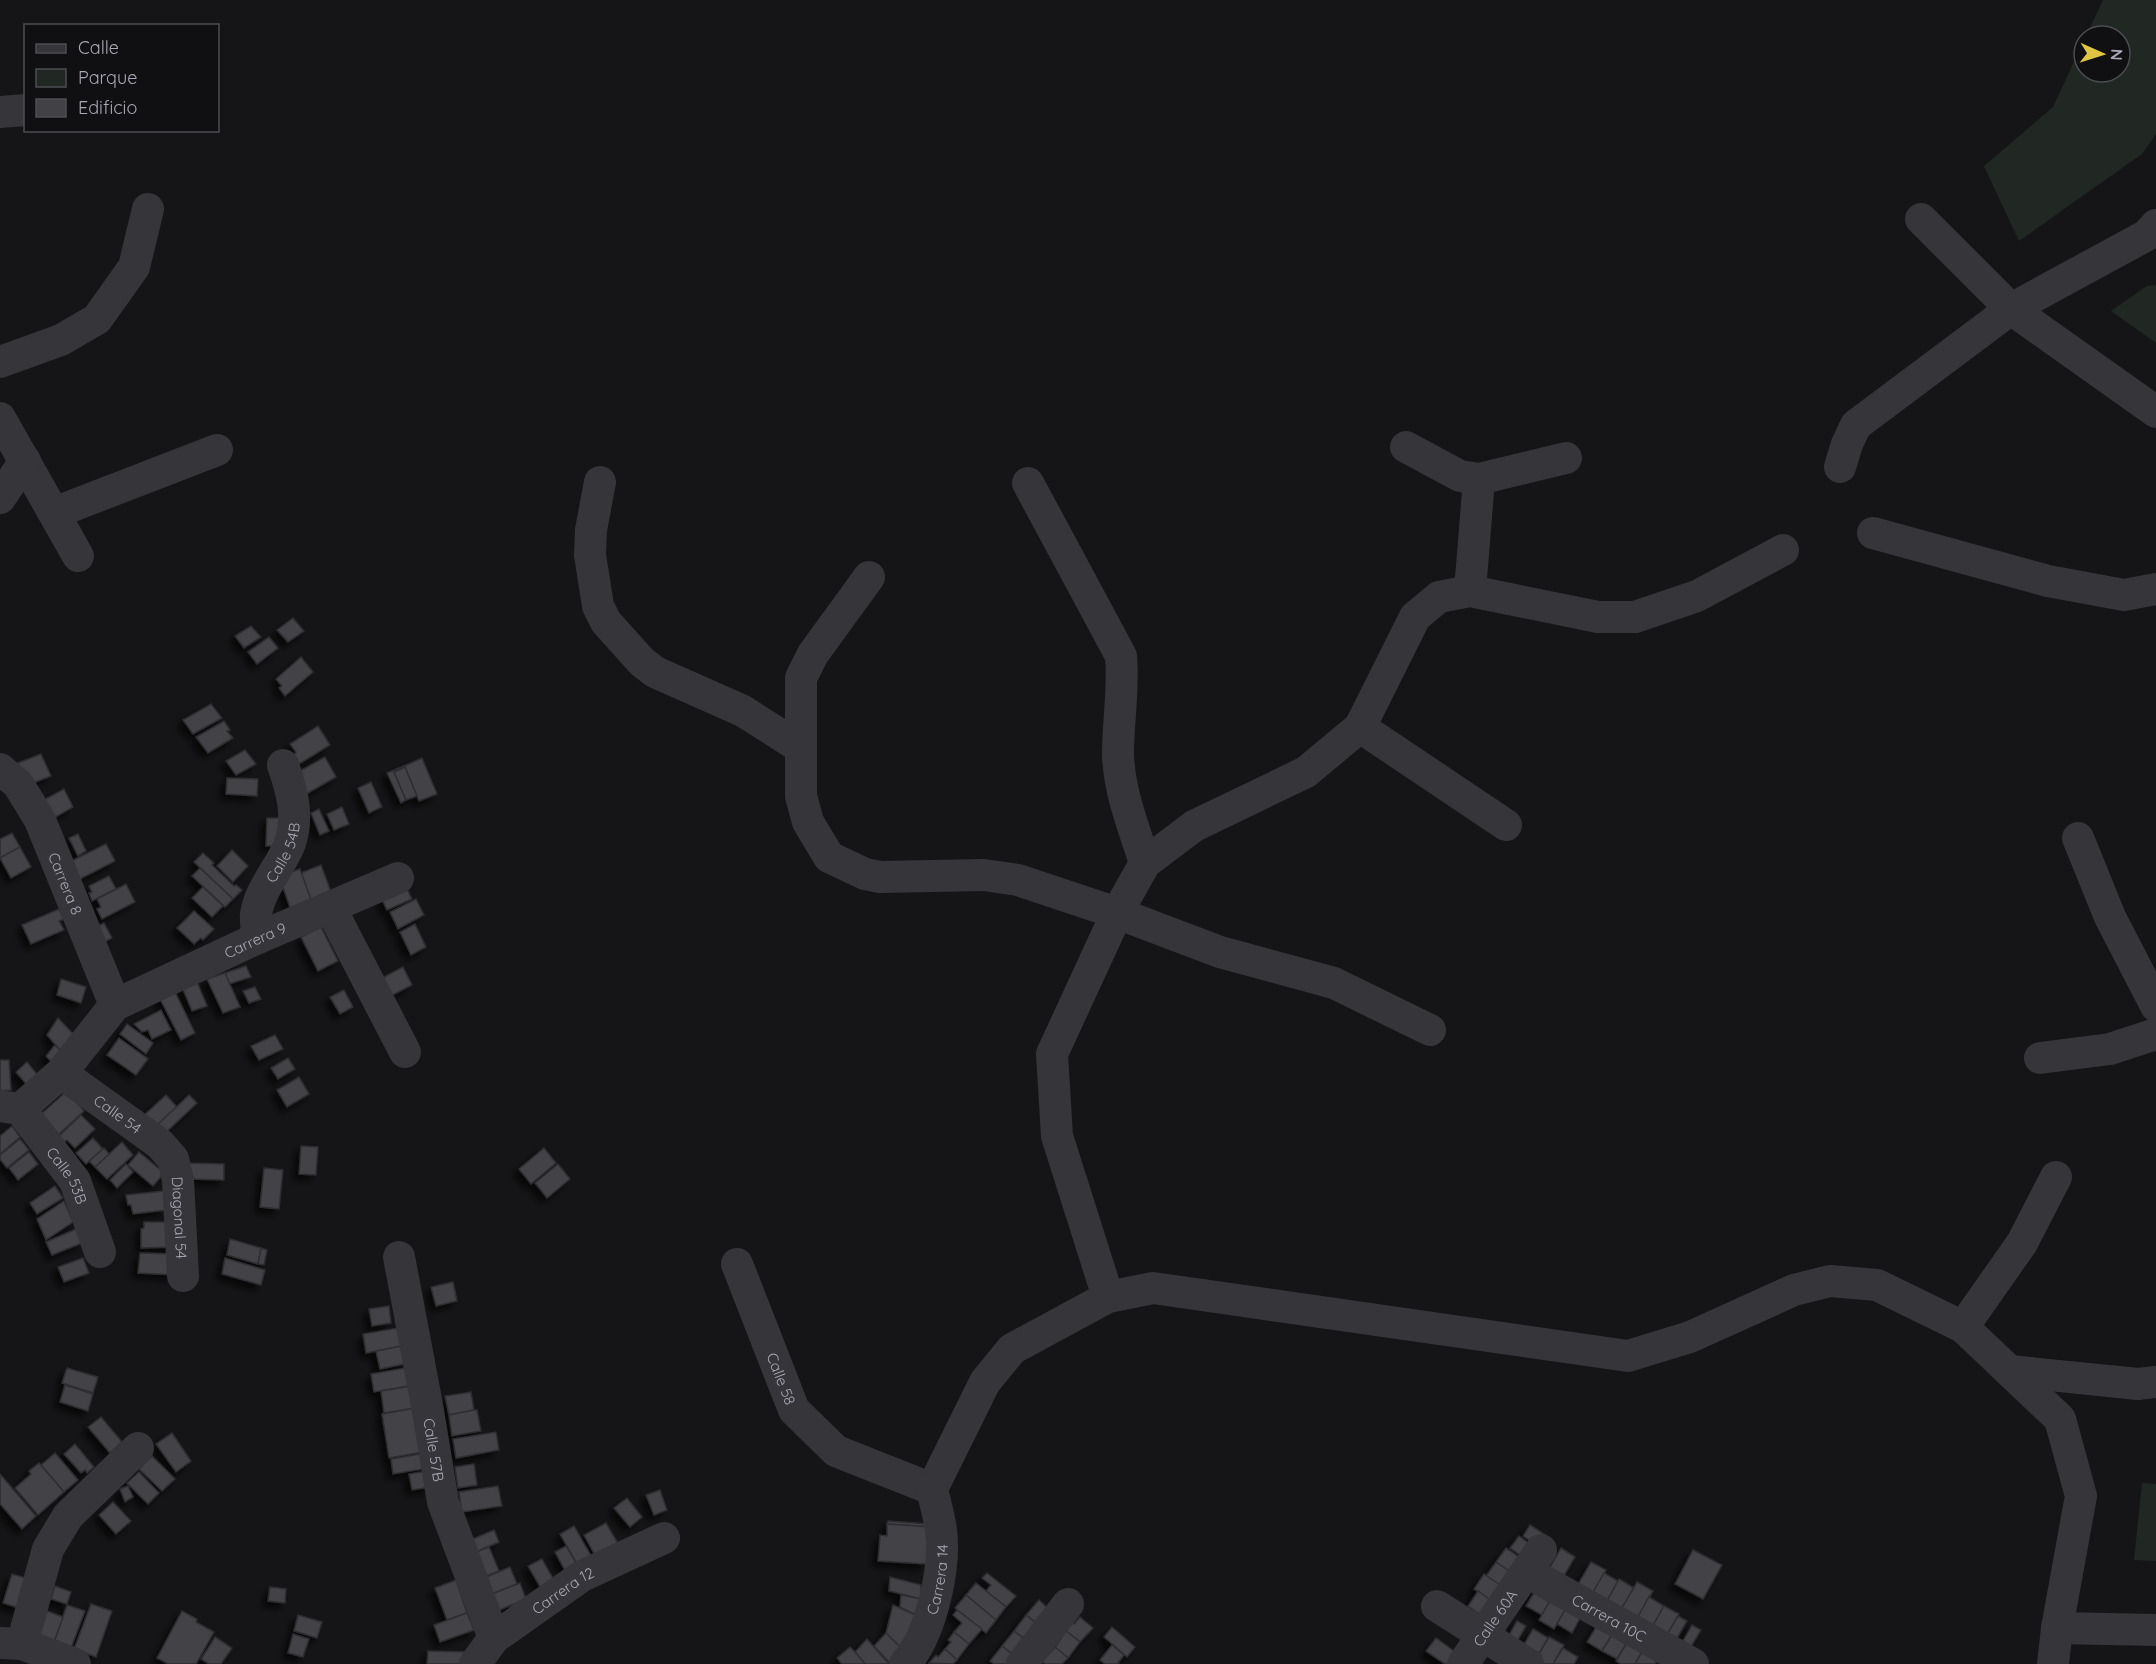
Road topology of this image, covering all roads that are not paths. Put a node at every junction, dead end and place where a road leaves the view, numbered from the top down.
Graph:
1 (24, 110) edge
2 (0, 112) edge
3 (148, 209) dead end
4 (1922, 219) dead end
5 (2156, 225) edge
6 (2011, 309) junction
7 (0, 362) edge
8 (2156, 412) edge
9 (0, 417) edge
10 (1406, 447) dead end
11 (217, 450) dead end
12 (1566, 458) dead end
13 (25, 461) junction
14 (1840, 467) dead end
15 (1479, 479) junction
16 (600, 482) dead end
17 (1028, 483) dead end
18 (0, 498) edge
19 (54, 513) junction
20 (1873, 533) dead end
21 (1783, 550) dead end
22 (78, 556) dead end
23 (869, 577) dead end
24 (2156, 588) edge
25 (1470, 591) junction
26 (1360, 727) junction
27 (801, 748) junction
28 (282, 765) dead end
29 (0, 769) edge
30 (1506, 825) dead end
31 (2078, 838) dead end
32 (1144, 863) junction
33 (398, 878) dead end
34 (330, 907) junction
35 (1117, 912) junction
36 (258, 938) junction
37 (116, 1005) junction
38 (2156, 1006) edge
39 (1430, 1030) dead end
40 (2156, 1034) edge
41 (405, 1052) dead end
42 (2040, 1058) dead end
43 (61, 1073) junction
44 (10, 1107) edge
45 (173, 1159) joint
46 (2056, 1177) dead end
47 (100, 1252) dead end
48 (399, 1257) dead end
49 (737, 1264) dead end
50 (183, 1276) dead end
51 (1108, 1297) junction
52 (1963, 1327) junction
53 (2010, 1371) junction
54 (2156, 1382) edge
55 (138, 1448) dead end
56 (932, 1489) junction
57 (664, 1539) dead end
58 (1534, 1561) joint
59 (1068, 1604) dead end
60 (1437, 1606) dead end
61 (2057, 1628) junction
62 (2156, 1630) edge
63 (1482, 1636) junction
64 (494, 1638) junction
65 (11, 1643) edge
66 (75, 1664) edge
67 (475, 1664) edge
68 (905, 1664) edge
69 (1022, 1664) edge
70 (1463, 1664) edge
71 (1528, 1664) edge
72 (1693, 1664) edge
73 (2054, 1664) edge

1 - 2 street
3 - 7 street
4 - 6 street
5 - 6 street
6 - 8 street
6 - 14 street
9 - 13 street
10 - 15 street
11 - 19 street
12 - 15 street
13 - 18 street
13 - 19 street
15 - 25 street
16 - 27 street
17 - 32 street
19 - 22 street
20 - 24 street
21 - 25 street
23 - 27 street
25 - 26 street
26 - 30 street
26 - 32 street
27 - 35 street
28 - 36 street, Calle 54B
29 - 37 street, Carrera 8
31 - 38 street
32 - 35 street
33 - 34 street, Carrera 9
34 - 36 street, Carrera 9
34 - 41 street
35 - 39 street
35 - 51 street
36 - 37 street, Carrera 9
37 - 43 street
40 - 42 street
43 - 44 street
43 - 45 street, Calle 54
44 - 47 street, Calle 53B
45 - 50 street, Diagonal 54
46 - 52 street
48 - 64 street, Calle 57B
49 - 56 street, Calle 58
51 - 52 street
51 - 56 street
52 - 53 street
53 - 54 street
53 - 61 street
55 - 65 street
56 - 68 street, Carrera 14
57 - 64 street, Carrera 12
58 - 63 street, Calle 60A
58 - 72 street, Carrera 10C
59 - 69 street
60 - 63 street
61 - 62 street
61 - 73 street
63 - 70 street, Calle 60A
63 - 71 street
64 - 67 street, Carrera 12
65 - 66 street

